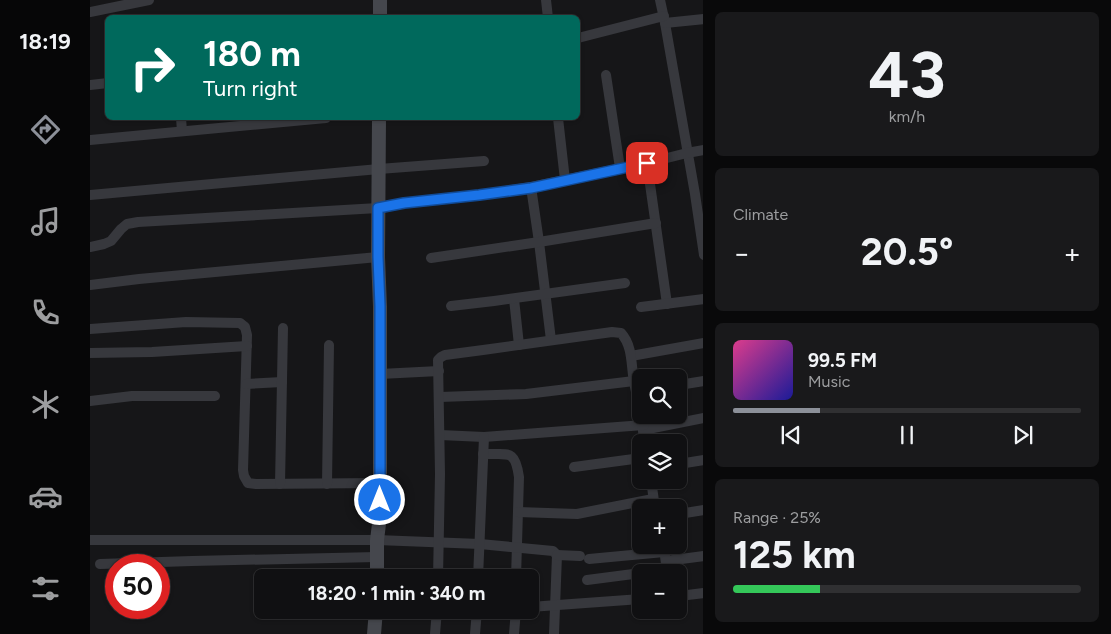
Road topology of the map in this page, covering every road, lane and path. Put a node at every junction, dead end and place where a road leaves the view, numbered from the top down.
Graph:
1 (149, 0) edge
2 (380, 0) edge
3 (546, 0) edge
4 (660, 0) edge
5 (90, 12) edge
6 (380, 15) edge
7 (548, 15) edge
8 (703, 19) edge
9 (665, 20) junction
10 (580, 38) edge
11 (606, 75) dead end
12 (105, 83) edge
13 (90, 85) edge
14 (181, 120) edge
15 (273, 120) edge
16 (379, 120) edge
17 (558, 120) edge
18 (246, 121) edge
19 (182, 131) junction
20 (90, 140) edge
21 (703, 150) edge
22 (688, 153) junction
23 (484, 161) dead end
24 (647, 163) junction
25 (379, 168) junction
26 (620, 168) junction
27 (565, 180) junction
28 (531, 188) junction
29 (699, 193) edge
30 (90, 195) edge
31 (378, 208) junction
32 (656, 223) junction
33 (702, 235) edge
34 (539, 242) junction
35 (90, 247) edge
36 (378, 257) junction
37 (431, 258) dead end
38 (625, 283) dead end
39 (90, 285) edge
40 (546, 294) junction
41 (514, 298) junction
42 (703, 300) edge
43 (667, 304) junction
44 (451, 306) dead end
45 (641, 307) dead end
46 (90, 328) edge
47 (283, 328) dead end
48 (552, 340) junction
49 (703, 343) edge
50 (329, 345) dead end
51 (519, 345) junction
52 (247, 346) junction
53 (90, 353) edge
54 (631, 356) junction
55 (634, 369) edge
56 (439, 370) junction
57 (380, 374) junction
58 (703, 381) edge
59 (282, 382) junction
60 (687, 383) edge
61 (246, 384) junction
62 (632, 387) edge
63 (215, 396) dead end
64 (440, 398) junction
65 (90, 401) edge
66 (703, 418) edge
67 (687, 419) edge
68 (632, 422) edge
69 (440, 435) junction
70 (484, 438) junction
71 (483, 454) junction
72 (632, 459) edge
73 (703, 460) edge
74 (687, 463) edge
75 (574, 467) dead end
76 (280, 484) junction
77 (327, 484) junction
78 (380, 484) junction
79 (632, 506) edge
80 (703, 510) edge
81 (518, 512) junction
82 (687, 513) edge
83 (90, 540) edge
84 (377, 540) junction
85 (439, 543) junction
86 (480, 544) junction
87 (517, 547) junction
88 (557, 555) junction
89 (703, 556) edge
90 (377, 557) junction
91 (665, 560) edge
92 (100, 564) dead end
93 (377, 569) edge
94 (438, 569) edge
95 (479, 569) edge
96 (516, 569) edge
97 (632, 574) edge
98 (587, 580) dead end
99 (703, 593) edge
100 (687, 595) edge
101 (632, 601) edge
102 (555, 605) junction
103 (539, 606) edge
104 (375, 619) edge
105 (436, 619) edge
106 (476, 619) edge
107 (515, 619) edge
108 (374, 634) edge
109 (435, 634) edge
110 (475, 634) edge
111 (514, 634) edge
112 (554, 634) edge

1 - 5 street
2 - 6 main road
3 - 7 street
4 - 9 street
8 - 9 street
9 - 10 street
9 - 22 street
11 - 26 street
12 - 13 street
14 - 19 street
15 - 18 street
16 - 25 main road
17 - 27 street
18 - 19 street
19 - 20 street
21 - 22 street
22 - 24 street
22 - 29 street
23 - 25 street
24 - 26 street
24 - 32 street
25 - 30 street
25 - 31 main road
26 - 27 street
27 - 28 street
28 - 31 street
28 - 34 street
29 - 33 street
31 - 35 street
31 - 36 main road
32 - 34 street
32 - 43 street
34 - 37 street
34 - 40 street
36 - 39 street
36 - 57 main road
38 - 40 street
40 - 41 street
40 - 48 street
41 - 44 street
41 - 51 street
42 - 43 street
43 - 45 street
46 - 52 street
47 - 59 street
48 - 51 street
48 - 54 street
49 - 54 street
50 - 77 street
51 - 56 street
52 - 53 street
52 - 61 street
54 - 55 street
56 - 57 street
56 - 64 street
57 - 78 main road
58 - 60 street
59 - 61 street
59 - 76 street
61 - 76 street
62 - 64 street
63 - 65 street
64 - 69 street
66 - 67 street
68 - 70 street
69 - 70 street
69 - 85 street
70 - 71 street
71 - 81 street
71 - 86 street
72 - 75 street
73 - 74 street
76 - 77 street
77 - 78 street
78 - 84 main road
79 - 81 street
80 - 82 street
81 - 87 street
83 - 84 street
84 - 85 street
84 - 90 main road
85 - 86 street
85 - 94 street
86 - 87 street
86 - 95 street
87 - 88 street
87 - 96 street
88 - 91 street
88 - 102 street
89 - 91 street
90 - 92 street
90 - 93 main road
97 - 98 street
99 - 100 street
101 - 102 street
102 - 103 street
102 - 112 street
104 - 108 main road
105 - 109 street
106 - 110 street
107 - 111 street

